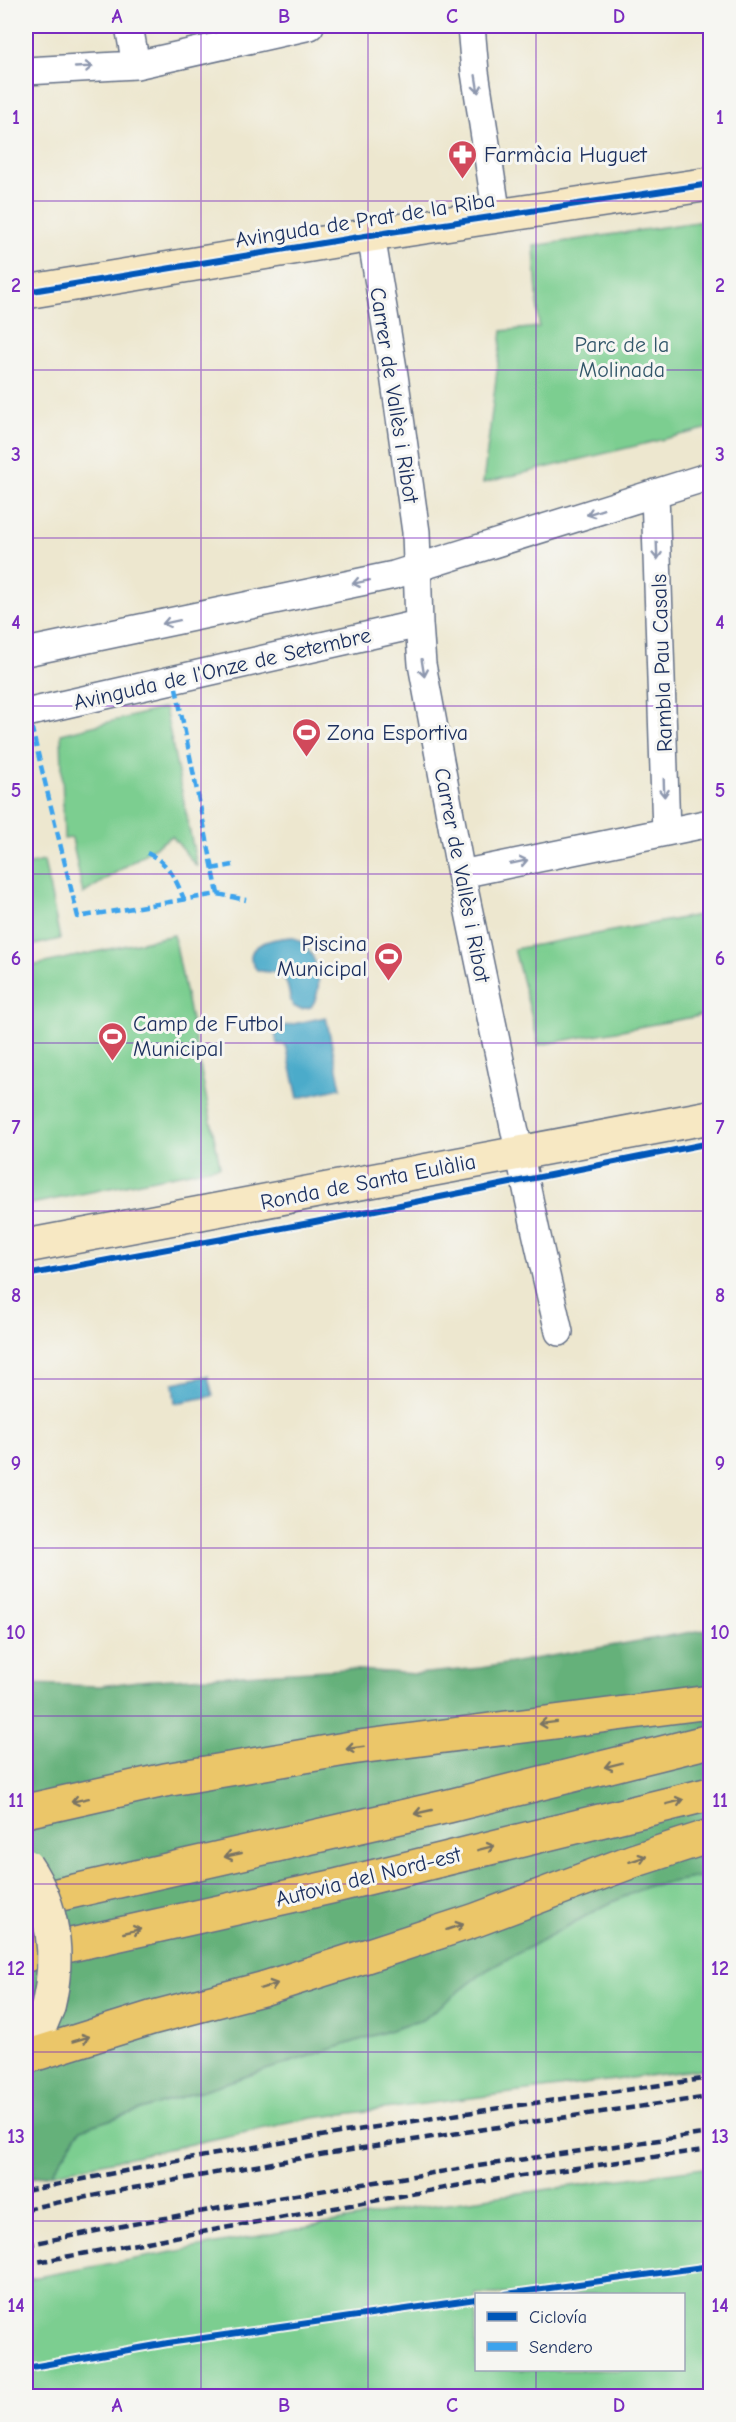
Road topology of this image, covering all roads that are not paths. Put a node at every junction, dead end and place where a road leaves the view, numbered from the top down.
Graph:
1 (129, 26) edge
2 (310, 26) edge
3 (471, 26) edge
4 (136, 65) junction
5 (26, 71) edge
6 (711, 184) edge
7 (497, 216) junction
8 (370, 235) junction
9 (26, 292) edge
10 (711, 476) edge
11 (655, 493) junction
12 (418, 568) junction
13 (418, 624) junction
14 (26, 652) edge
15 (26, 713) edge
16 (711, 823) edge
17 (666, 832) junction
18 (461, 874) junction
19 (711, 1117) edge
20 (519, 1153) junction
21 (26, 1246) edge
22 (559, 1332) dead end
23 (711, 1702) edge
24 (711, 1742) edge
25 (711, 1794) edge
26 (26, 1811) edge
27 (711, 1836) edge
28 (26, 1866) edge
29 (26, 1902) edge
30 (26, 1954) edge
31 (26, 2049) edge
32 (26, 2057) edge

1 - 4 street
2 - 4 street
3 -> 7 street
5 -> 4 street
6 - 7 main road, Avinguda de Prat de la Riba
7 - 8 main road, Avinguda de Prat de la Riba
8 - 9 main road, Avinguda de Prat de la Riba
8 - 12 street, Carrer de Vallès i Ribot
10 - 11 street
11 -> 12 street
11 -> 17 street, Rambla Pau Casals
12 - 13 street, Carrer de Vallès i Ribot
12 -> 14 street
13 - 15 street, Avinguda de l'Onze de Setembre
13 -> 18 street, Carrer de Vallès i Ribot
16 - 17 street
18 -> 17 street
18 - 20 street, Carrer de Vallès i Ribot
19 - 20 main road, Ronda de Santa Eulàlia
20 - 21 main road, Ronda de Santa Eulàlia
20 - 22 street, Carrer de Vallès i Ribot
23 -> 26 highway
24 -> 29 highway
30 -> 25 highway, Autovia del Nord-est
32 -> 27 highway
28 - 31 main road, bridge

